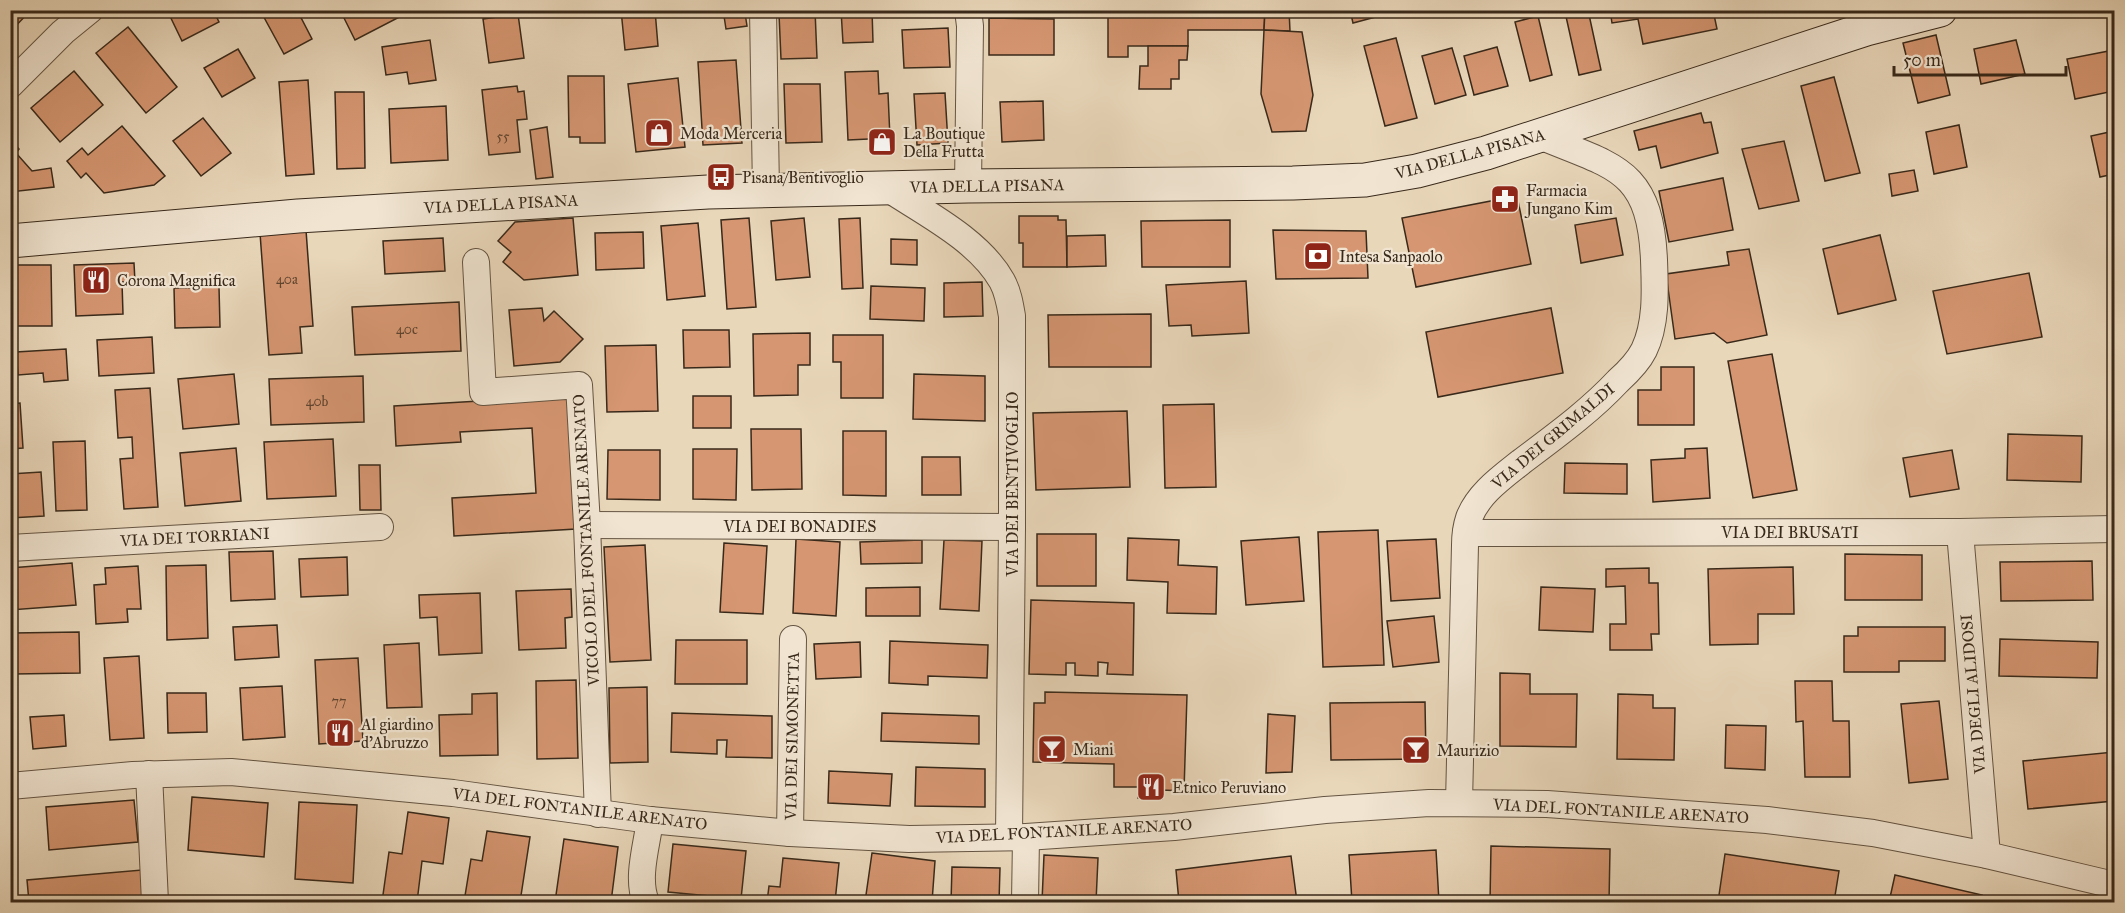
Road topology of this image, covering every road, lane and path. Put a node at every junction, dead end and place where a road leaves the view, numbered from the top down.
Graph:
1 (90, 10) edge
2 (763, 10) edge
3 (969, 10) edge
4 (1940, 10) edge
5 (10, 85) edge
6 (1540, 136) junction
7 (968, 186) junction
8 (887, 188) junction
9 (766, 190) junction
10 (10, 241) edge
11 (476, 262) dead end
12 (587, 525) junction
13 (380, 527) dead end
14 (1012, 527) junction
15 (2115, 530) edge
16 (1466, 532) junction
17 (1960, 532) junction
18 (10, 548) edge
19 (793, 639) dead end
20 (149, 774) junction
21 (10, 786) edge
22 (1460, 803) junction
23 (598, 814) junction
24 (650, 820) junction
25 (790, 833) junction
26 (1018, 837) junction
27 (1987, 855) junction
28 (2115, 885) edge
29 (154, 903) edge
30 (645, 903) edge
31 (1025, 903) edge

1 - 5 street
2 - 9 street
3 - 7 street
4 - 6 main road, VIA DELLA PISANA
6 - 7 main road, VIA DELLA PISANA
6 - 16 street, VIA DEI GRIMALDI
7 - 8 main road, VIA DELLA PISANA
8 - 9 main road, VIA DELLA PISANA
8 - 14 street, VIA DEI BENTIVOGLIO
9 - 10 main road, VIA DELLA PISANA
11 - 12 street, VICOLO DEL FONTANILE ARENATO
12 - 14 street, VIA DEI BONADIES
12 - 23 street, VICOLO DEL FONTANILE ARENATO
13 - 18 street, VIA DEI TORRIANI
14 - 26 street, VIA DEI BENTIVOGLIO
15 - 17 street, VIA DEI BRUSATI
16 - 17 street, VIA DEI BRUSATI
16 - 22 street, VIA DEI GRIMALDI
17 - 27 street, VIA DEGLI ALIDOSI
19 - 25 street, VIA DEI SIMONETTA
20 - 21 street, VIA DEL FONTANILE ARENATO
20 - 23 street, VIA DEL FONTANILE ARENATO
20 - 29 street
22 - 26 street, VIA DEL FONTANILE ARENATO
22 - 27 street, VIA DEL FONTANILE ARENATO
23 - 24 street, VIA DEL FONTANILE ARENATO
24 - 25 street, VIA DEL FONTANILE ARENATO
24 - 30 street
25 - 26 street, VIA DEL FONTANILE ARENATO
26 - 31 street, VIA DEI BENTIVOGLIO
27 - 28 street, VIA DEL FONTANILE ARENATO

